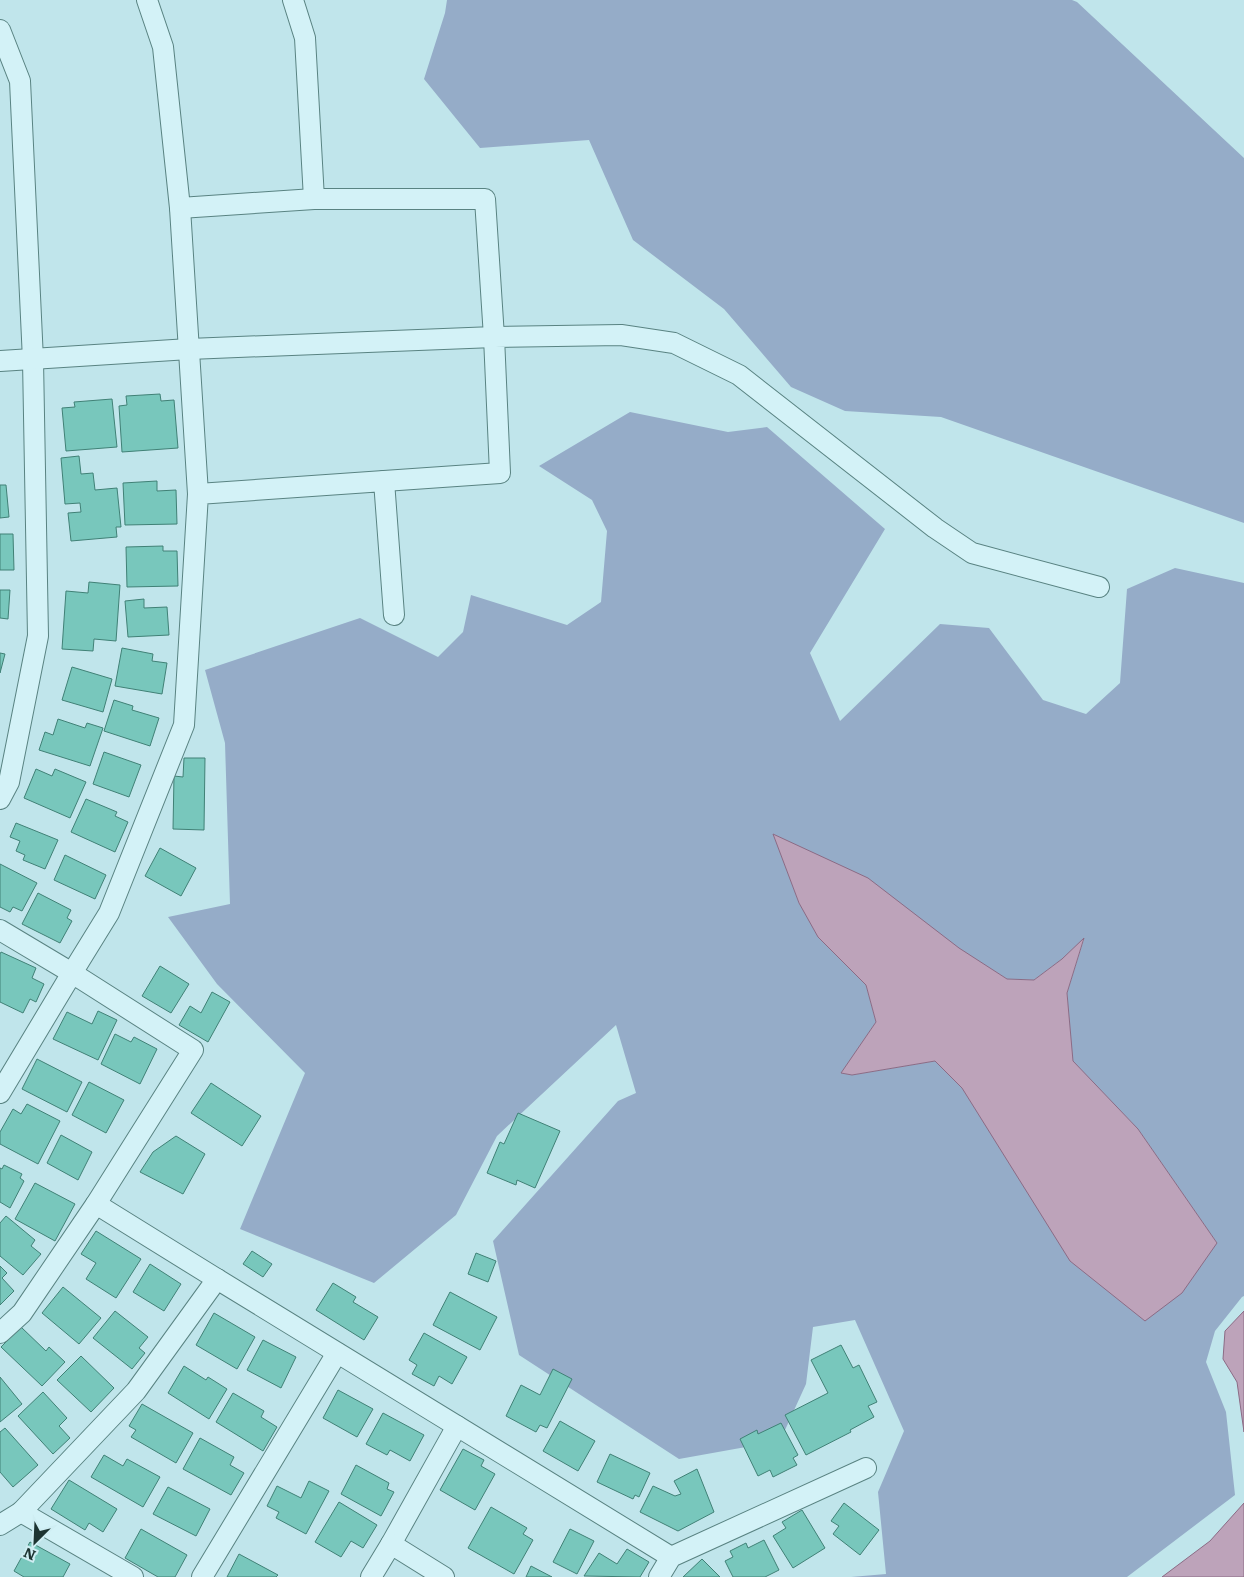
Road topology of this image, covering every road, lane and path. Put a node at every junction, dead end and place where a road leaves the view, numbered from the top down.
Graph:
1 (147, 0) edge
2 (294, 0) edge
3 (0, 30) edge
4 (314, 199) junction
5 (180, 208) junction
6 (494, 337) junction
7 (189, 349) junction
8 (32, 360) junction
9 (0, 361) edge
10 (384, 481) junction
11 (198, 494) junction
12 (1099, 586) dead end
13 (394, 615) dead end
14 (0, 799) edge
15 (0, 930) edge
16 (72, 973) junction
17 (0, 1093) edge
18 (96, 1204) junction
19 (217, 1279) junction
20 (0, 1333) edge
21 (337, 1353) junction
22 (457, 1426) junction
23 (866, 1468) dead end
24 (22, 1512) junction
25 (0, 1525) edge
26 (391, 1544) junction
27 (672, 1557) junction
28 (133, 1577) edge
29 (202, 1577) edge
30 (371, 1577) edge
31 (444, 1577) edge
32 (659, 1577) edge

1 - 5 street
2 - 4 street
3 - 8 street
4 - 5 street
4 - 6 street
5 - 7 street
6 - 7 street
6 - 10 street
6 - 12 street
7 - 8 street
7 - 11 street
8 - 9 street
8 - 14 street
10 - 11 street
10 - 13 street
11 - 16 street
15 - 16 street
16 - 17 street
16 - 18 street
18 - 19 street
18 - 20 street
19 - 21 street
19 - 24 street
21 - 22 street
21 - 29 street
22 - 26 street
22 - 27 street
23 - 27 street
24 - 25 street
24 - 28 street
26 - 30 street
26 - 31 street
27 - 32 street

